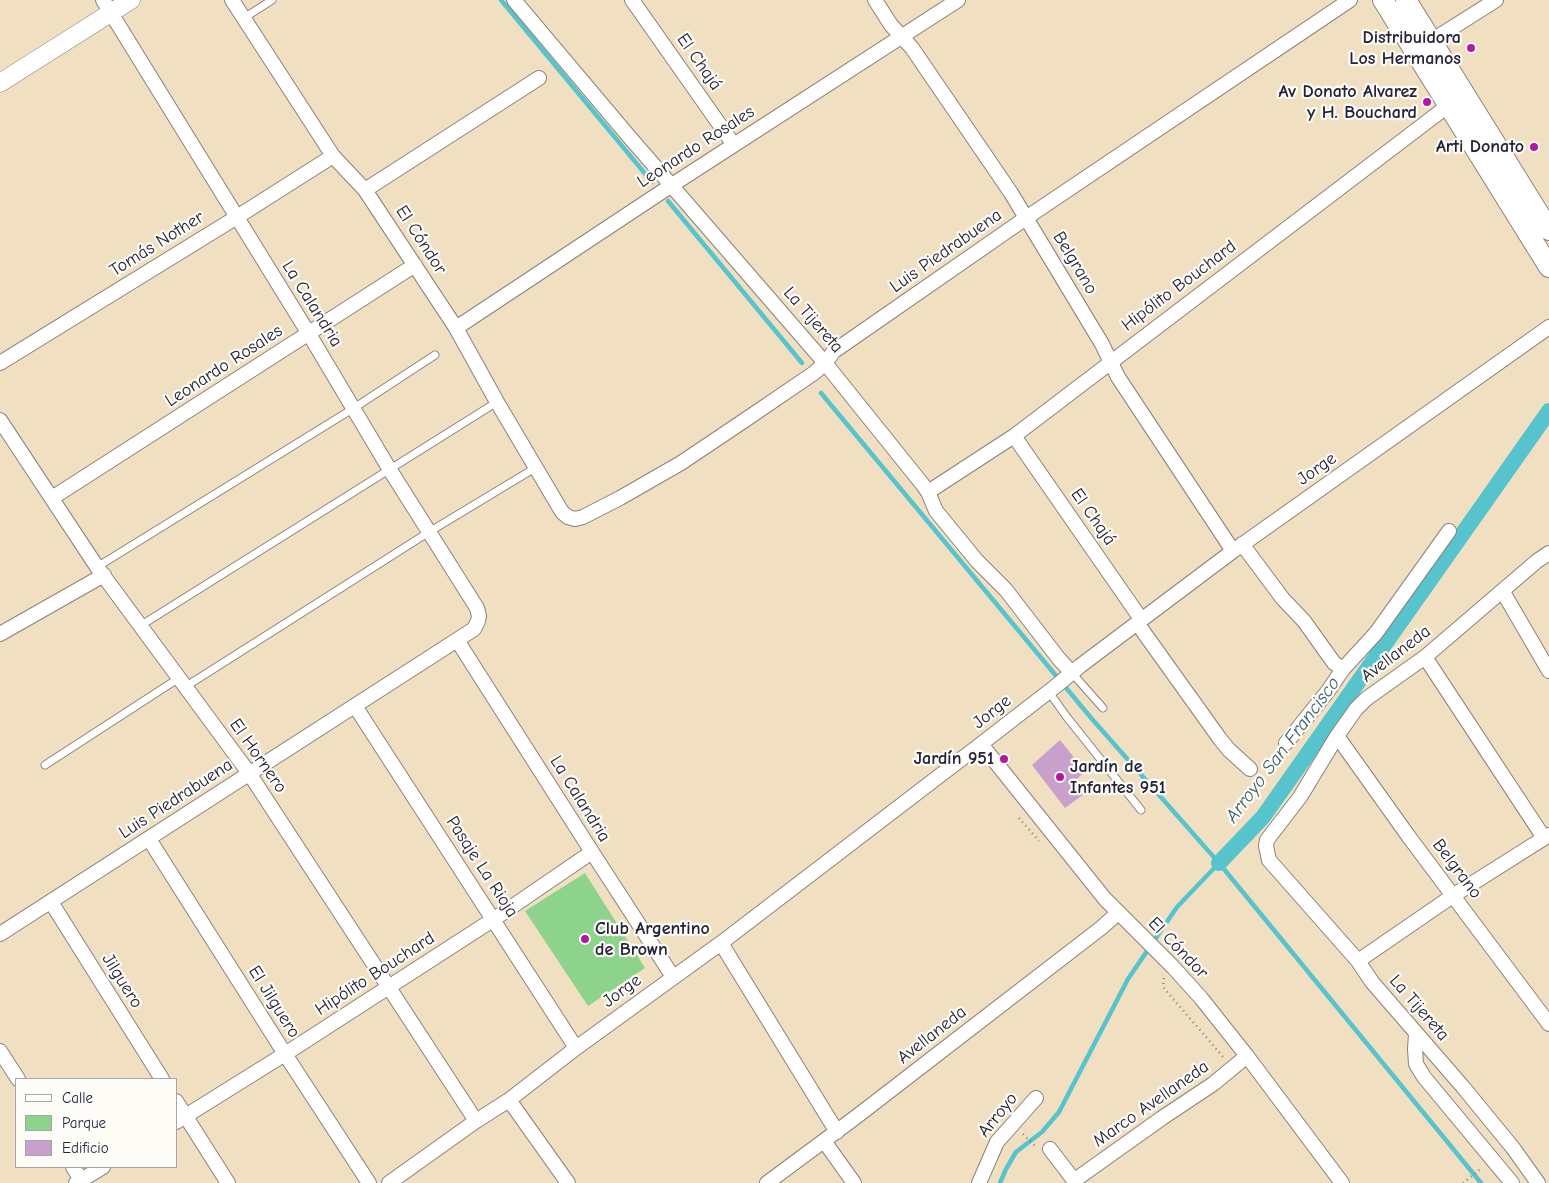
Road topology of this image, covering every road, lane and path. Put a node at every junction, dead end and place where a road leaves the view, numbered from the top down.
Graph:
1 (131, 0) edge
2 (232, 0) edge
3 (272, 0) edge
4 (514, 0) edge
5 (632, 0) edge
6 (876, 0) edge
7 (958, 0) edge
8 (1350, 0) edge
9 (1383, 0) edge
10 (1406, 0) edge
11 (1496, 0) edge
12 (107, 6) edge
13 (244, 18) junction
14 (902, 37) junction
15 (1423, 46) junction
16 (539, 78) dead end
17 (0, 83) edge
18 (1449, 105) junction
19 (734, 145) junction
20 (333, 156) junction
21 (672, 185) junction
22 (365, 190) junction
23 (237, 217) junction
24 (1026, 218) junction
25 (1546, 218) edge
26 (1524, 226) junction
27 (415, 265) junction
28 (1549, 267) edge
29 (1549, 327) edge
30 (456, 328) junction
31 (309, 334) junction
32 (435, 355) dead end
33 (0, 362) edge
34 (1111, 362) junction
35 (825, 363) junction
36 (497, 402) junction
37 (354, 408) junction
38 (0, 420) edge
39 (1014, 436) junction
40 (536, 468) junction
41 (390, 470) junction
42 (928, 492) junction
43 (52, 498) junction
44 (562, 512) joint
45 (1450, 531) dead end
46 (429, 532) junction
47 (1238, 548) junction
48 (1549, 553) edge
49 (100, 571) junction
50 (1503, 592) junction
51 (1139, 621) junction
52 (140, 626) junction
53 (474, 629) joint
54 (0, 634) edge
55 (457, 640) junction
56 (1425, 657) junction
57 (1342, 669) junction
58 (1549, 671) edge
59 (1061, 682) junction
60 (182, 683) junction
61 (355, 706) junction
62 (1103, 708) dead end
63 (1337, 736) junction
64 (1286, 743) dead end
65 (981, 744) junction
66 (44, 765) dead end
67 (1250, 769) dead end
68 (249, 773) junction
69 (1141, 810) dead end
70 (1547, 837) edge
71 (149, 838) junction
72 (592, 852) junction
73 (1269, 860) joint
74 (1454, 895) junction
75 (51, 902) junction
76 (1118, 913) junction
77 (494, 919) junction
78 (0, 934) edge
79 (721, 943) junction
80 (1358, 961) junction
81 (1168, 970) junction
82 (673, 977) junction
83 (388, 987) junction
84 (1549, 1024) edge
85 (1416, 1034) junction
86 (576, 1048) junction
87 (0, 1052) edge
88 (285, 1054) junction
89 (1248, 1056) junction
90 (1233, 1068) junction
91 (17, 1078) edge
92 (161, 1078) edge
93 (1036, 1098) dead end
94 (509, 1100) junction
95 (181, 1119) edge
96 (476, 1120) junction
97 (837, 1132) junction
98 (1024, 1135) dead end
99 (824, 1141) junction
100 (1044, 1149) joint
101 (73, 1168) edge
102 (101, 1168) edge
103 (1479, 1170) dead end
104 (80, 1182) edge
105 (1076, 1182) edge
106 (228, 1183) edge
107 (369, 1183) edge
108 (389, 1183) edge
109 (568, 1183) edge
110 (767, 1183) edge
111 (854, 1183) edge
112 (979, 1183) edge
113 (1342, 1183) edge
114 (1464, 1183) edge
115 (1512, 1183) edge
116 (1538, 1183) edge

1 - 12 street
2 - 13 street, El Cóndor
3 - 13 lane
4 - 21 street, La Tijereta
5 - 19 street, El Chajá
6 - 14 street, Belgrano
7 - 14 street, Leonardo Rosales
8 - 24 street, Luis Piedrabuena
9 - 15 main road
10 - 15 main road
11 - 15 street
12 - 17 street
12 - 23 street, La Calandria
13 - 20 street, El Cóndor
14 - 19 street, Leonardo Rosales
14 - 24 street, Belgrano
15 - 18 main road
15 - 25 main road
16 - 22 street
18 - 26 main road
18 - 34 street, Hipólito Bouchard
19 - 21 street, Leonardo Rosales
20 - 22 street, El Cóndor
20 - 23 street, Tomás Nother
21 - 30 street, Leonardo Rosales
21 - 35 street, La Tijereta
22 - 27 street, El Cóndor
23 - 31 street, La Calandria
23 - 33 street, Tomás Nother
24 - 34 street, Belgrano
24 - 35 street, Luis Piedrabuena
25 - 26 street
26 - 28 main road
27 - 30 street, El Cóndor
27 - 31 street, Leonardo Rosales
29 - 47 street, Jorge
30 - 36 street, El Cóndor
31 - 37 street, La Calandria
31 - 43 street, Leonardo Rosales
32 - 37 lane
34 - 39 street, Hipólito Bouchard
34 - 47 street, Belgrano
35 - 42 street, La Tijereta
35 - 44 street, Luis Piedrabuena
36 - 40 street, El Cóndor
36 - 41 lane
37 - 41 street, La Calandria
37 - 49 lane
38 - 43 street, El Hornero
39 - 42 street, Hipólito Bouchard
39 - 51 street, El Chajá
40 - 44 street, El Cóndor
40 - 46 lane
41 - 46 street, La Calandria
41 - 52 lane
42 - 59 street, La Tijereta
43 - 49 street, El Hornero
45 - 57 street
46 - 53 street, La Calandria
46 - 60 lane
47 - 51 street, Jorge
47 - 57 street, Belgrano
48 - 50 street, Avellaneda
49 - 52 street, El Hornero
49 - 54 street
50 - 56 street, Avellaneda
50 - 58 street
51 - 59 street, Jorge
51 - 67 street, El Chajá
52 - 60 street, El Hornero
53 - 55 street, Luis Piedrabuena
55 - 61 street, Luis Piedrabuena
55 - 72 street, La Calandria
56 - 63 street, Avellaneda
56 - 70 street
57 - 64 street
59 - 62 lane
59 - 65 street, Jorge
59 - 69 lane
60 - 66 lane
60 - 68 street, El Hornero
61 - 68 street, Luis Piedrabuena
61 - 77 street, Pasaje La Rioja
63 - 73 street, Avellaneda
63 - 74 street, Belgrano
65 - 76 street, El Cóndor
65 - 79 street, Jorge
68 - 71 street, Luis Piedrabuena
68 - 83 street, El Hornero
70 - 74 street
71 - 75 street, Luis Piedrabuena
71 - 88 street, El Jilguero
72 - 77 street, Hipólito Bouchard
72 - 82 street, La Calandria
73 - 80 street, La Tijereta
74 - 80 street
74 - 84 street, Belgrano
75 - 78 street, Luis Piedrabuena
75 - 92 street, Jilguero
76 - 81 street, El Cóndor
76 - 97 street, Avellaneda
77 - 83 street, Hipólito Bouchard
77 - 86 street, Pasaje La Rioja
79 - 82 street, Jorge
79 - 97 street
80 - 85 street, La Tijereta
81 - 89 street, El Cóndor
81 - 90 path
82 - 86 street, Jorge
83 - 88 street, Hipólito Bouchard
83 - 96 street, El Hornero
85 - 115 street
85 - 116 street, La Tijereta
86 - 94 street, Jorge
87 - 91 street
88 - 95 street, Hipólito Bouchard
88 - 107 street, El Jilguero
89 - 90 street, Marco Avellaneda
89 - 113 street, El Cóndor
90 - 105 street, Marco Avellaneda
93 - 112 street, Arroyo
94 - 96 street, Jorge
94 - 109 street
95 - 106 street
96 - 108 street, Jorge
97 - 99 street, Avellaneda
98 - 100 path
99 - 110 street, Avellaneda
99 - 111 street
100 - 105 street
101 - 104 street
102 - 104 street
103 - 114 path

